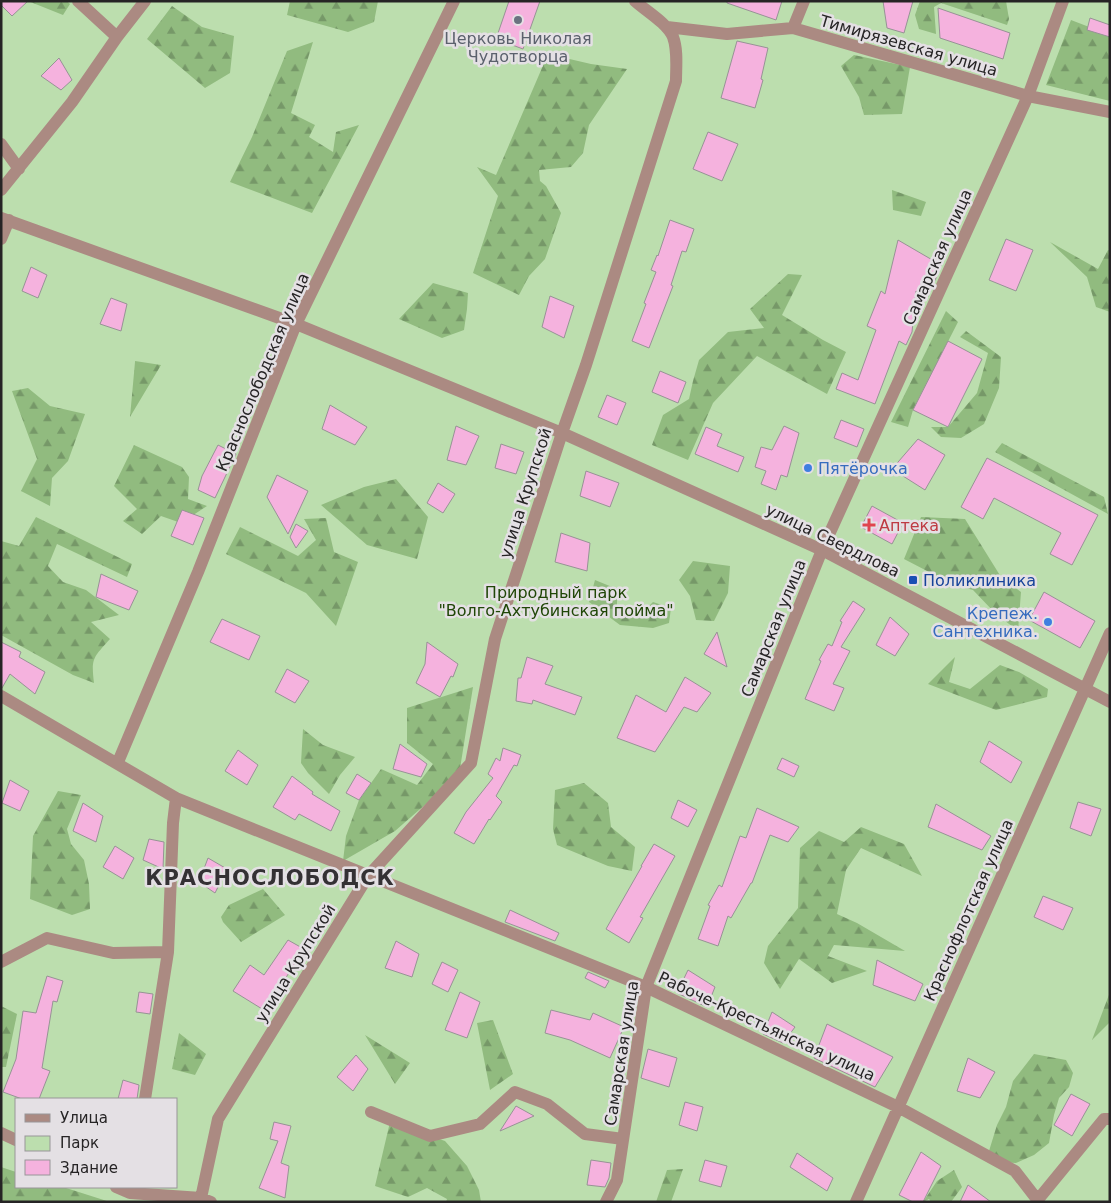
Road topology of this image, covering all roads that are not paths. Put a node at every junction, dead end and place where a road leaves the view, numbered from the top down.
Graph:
1 (78, 1) edge
2 (145, 1) edge
3 (454, 1) edge
4 (635, 1) edge
5 (804, 1) edge
6 (1063, 1) edge
7 (667, 27) junction
8 (793, 28) junction
9 (117, 36) junction
10 (1028, 96) junction
11 (1110, 112) edge
12 (1, 144) edge
13 (18, 169) junction
14 (1, 190) edge
15 (5, 219) edge
16 (1, 239) edge
17 (296, 324) junction
18 (562, 433) junction
19 (822, 550) junction
20 (1110, 633) edge
21 (1085, 690) junction
22 (1, 696) edge
23 (1110, 702) edge
24 (118, 762) junction
25 (176, 798) junction
26 (368, 876) junction
27 (168, 952) junction
28 (1, 962) edge
29 (646, 987) junction
30 (145, 1098) edge
31 (898, 1107) junction
32 (371, 1112) dead end
33 (1110, 1118) edge
34 (1, 1133) edge
35 (623, 1139) junction
36 (15, 1140) edge
37 (131, 1190) edge
38 (206, 1200) edge
39 (1037, 1201) edge
40 (606, 1202) edge
41 (856, 1202) edge

1 - 9 street
2 - 9 street
3 - 17 street, Краснослободская улица
4 - 7 street
5 - 8 street
6 - 10 street, Самарская улица
7 - 8 street, Тимирязевская улица
7 - 18 street, улица Крупской
8 - 10 street, Тимирязевская улица
9 - 13 street
10 - 11 street, Тимирязевская улица
10 - 19 street, Самарская улица
12 - 13 street
13 - 14 street
15 - 16 street
15 - 17 street, улица Свердлова
17 - 18 street, улица Свердлова
17 - 24 street, Краснослободская улица
18 - 19 street, улица Свердлова
18 - 26 street, улица Крупской
19 - 21 street, улица Свердлова
19 - 29 street, Самарская улица
20 - 21 street, Краснофлотская улица
21 - 23 street, улица Свердлова
21 - 31 street, Краснофлотская улица
22 - 24 street, Рабоче-Крестьянская улица
24 - 25 street, Рабоче-Крестьянская улица
25 - 26 street, Рабоче-Крестьянская улица
25 - 27 street
26 - 29 street, Рабоче-Крестьянская улица
26 - 38 street, улица Крупской
27 - 28 street
27 - 30 street
29 - 31 street, Рабоче-Крестьянская улица
29 - 35 street, Самарская улица
31 - 39 street, Рабоче-Крестьянская улица
31 - 41 street, Краснофлотская улица
32 - 35 street
33 - 39 street
34 - 36 street
35 - 40 street, Самарская улица
37 - 38 street

